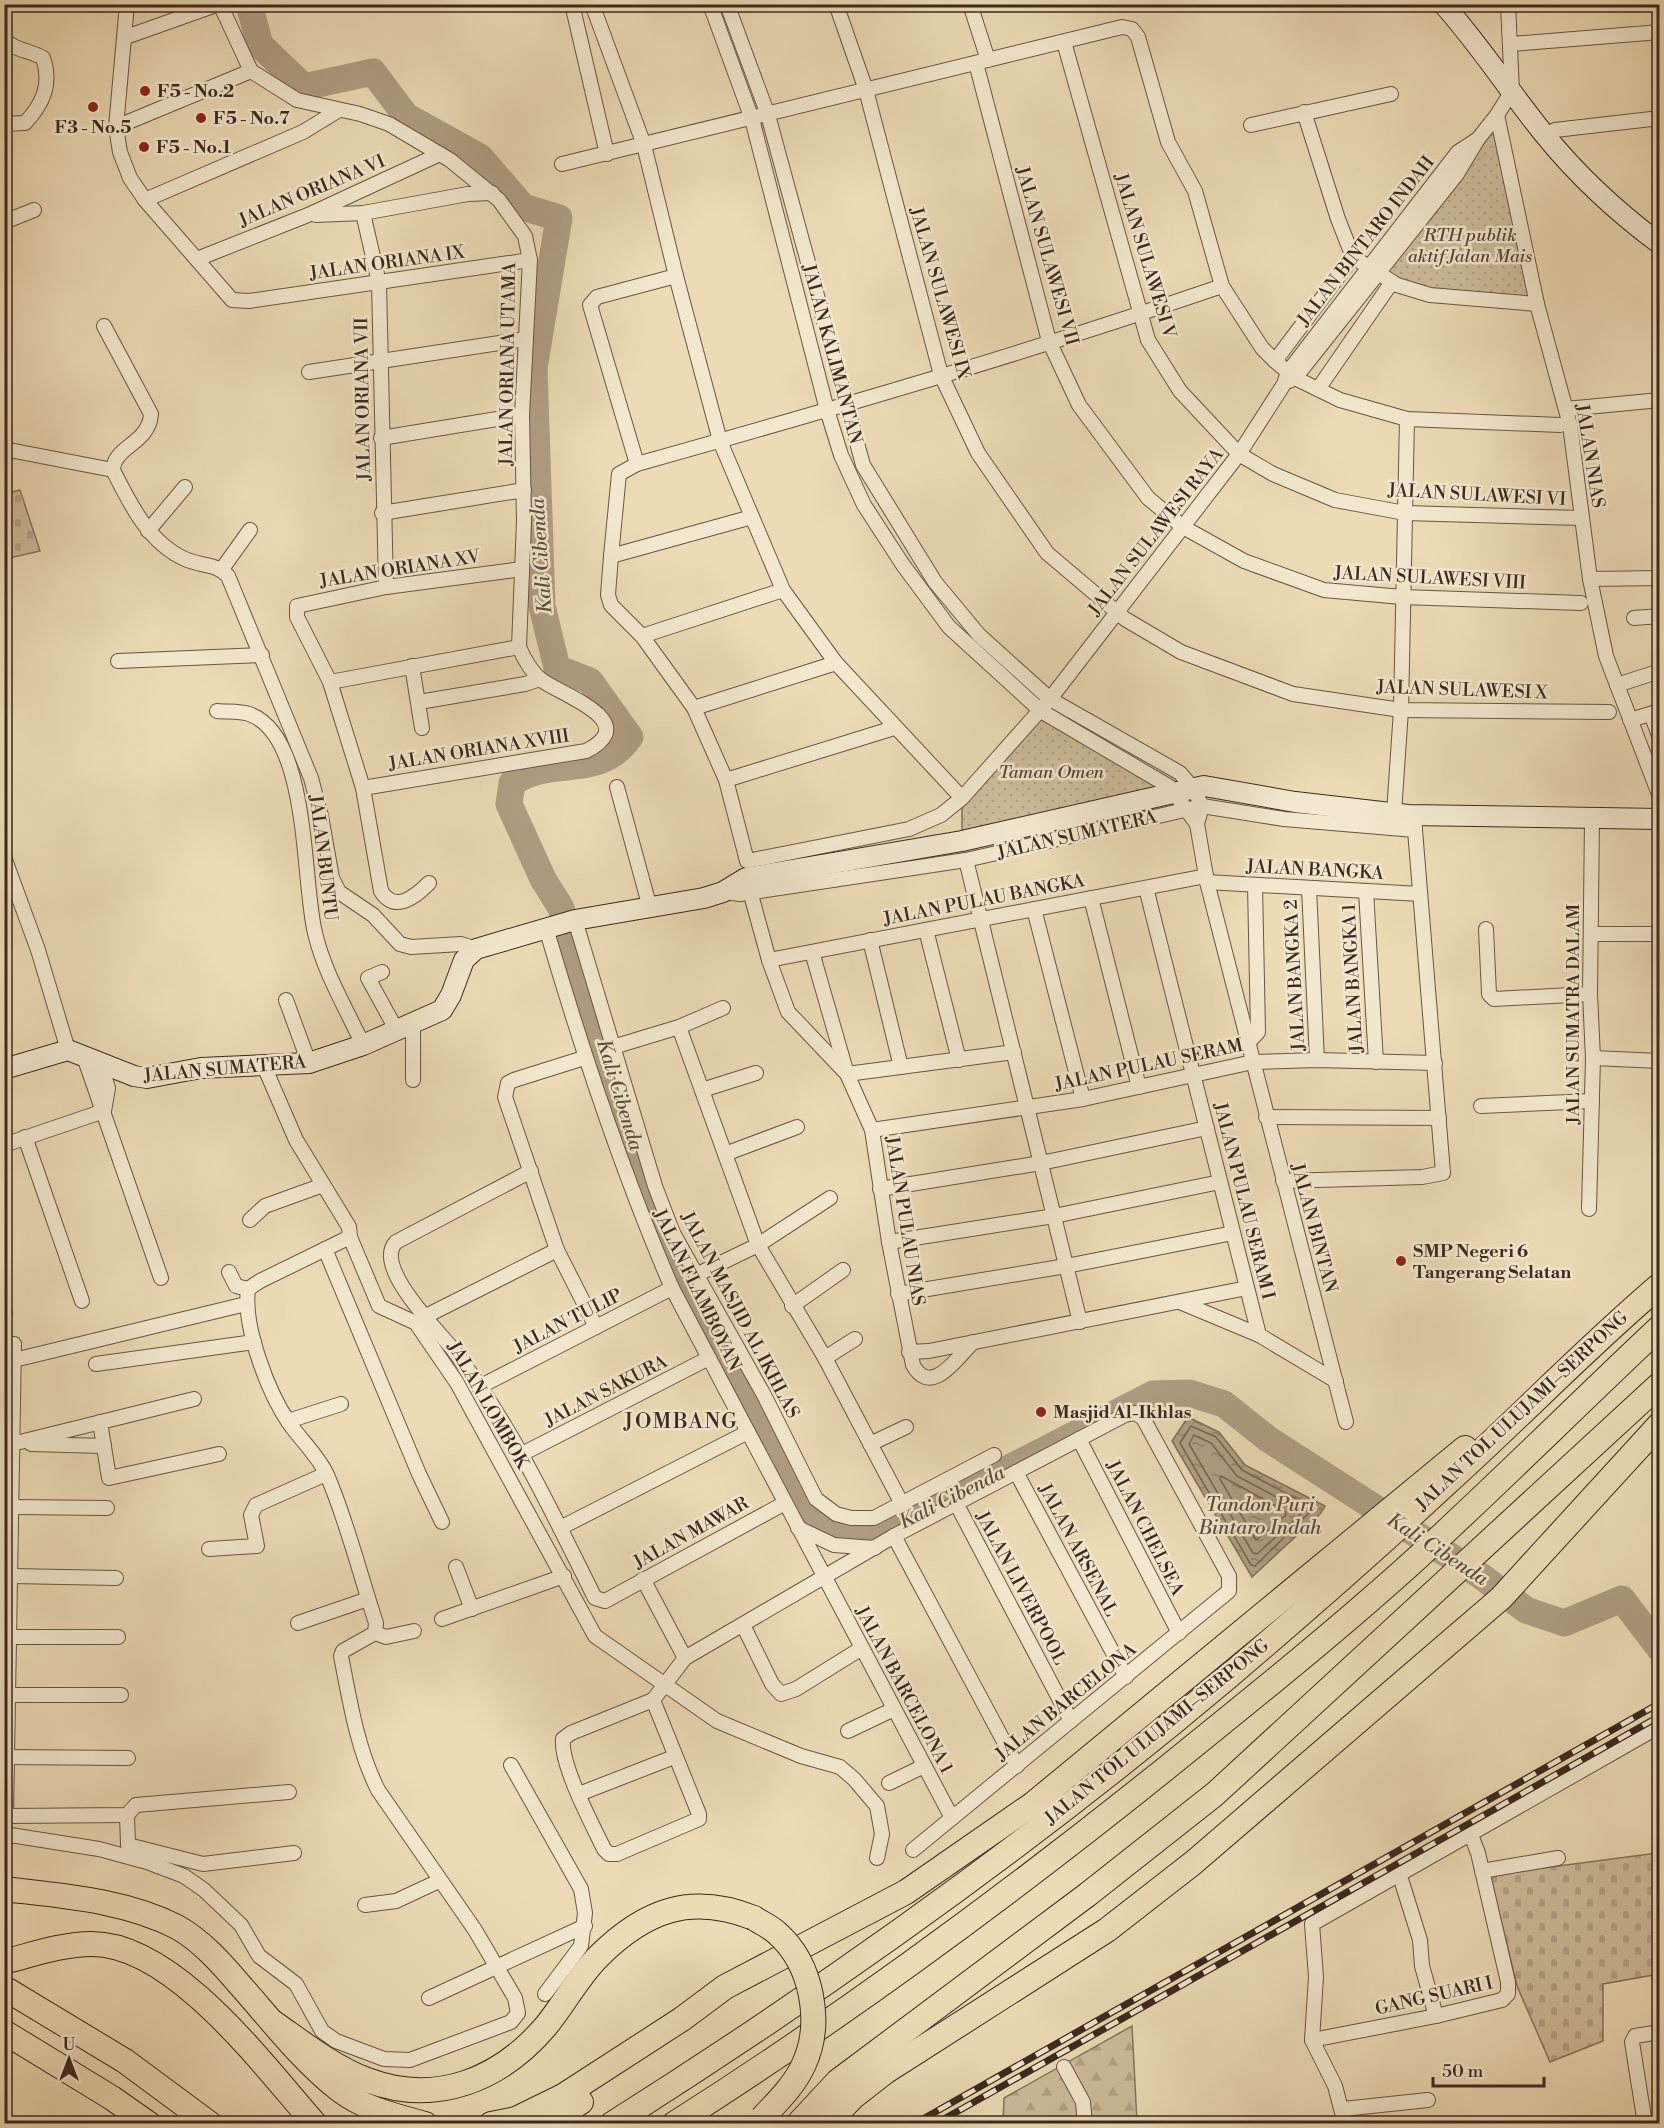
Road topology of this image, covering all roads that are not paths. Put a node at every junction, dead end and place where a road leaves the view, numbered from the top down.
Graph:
1 (127, 4) edge
2 (219, 4) edge
3 (572, 4) edge
4 (592, 4) edge
5 (710, 4) edge
6 (727, 4) edge
7 (836, 4) edge
8 (970, 4) edge
9 (1281, 4) edge
10 (1287, 4) edge
11 (1443, 4) edge
12 (1508, 4) edge
13 (1659, 32) edge
14 (126, 37) junction
15 (1064, 42) junction
16 (7, 44) edge
17 (1511, 44) junction
18 (982, 62) junction
19 (251, 71) junction
20 (866, 90) junction
21 (1512, 91) junction
22 (1391, 94) dead end
23 (339, 110) junction
24 (1304, 112) junction
25 (768, 116) junction
26 (1497, 116) junction
27 (752, 119) junction
28 (1657, 121) edge
29 (4, 124) edge
30 (1251, 125) dead end
31 (116, 128) junction
32 (1544, 135) junction
33 (644, 145) junction
34 (440, 154) junction
35 (607, 154) junction
36 (562, 164) dead end
37 (492, 193) junction
38 (145, 200) junction
39 (34, 210) dead end
40 (363, 213) junction
41 (308, 215) junction
42 (4, 222) edge
43 (1659, 244) edge
44 (1353, 257) junction
45 (197, 259) junction
46 (530, 260) junction
47 (1374, 270) junction
48 (676, 276) junction
49 (1392, 282) junction
50 (379, 283) junction
51 (1222, 286) junction
52 (1537, 304) junction
53 (1141, 314) junction
54 (105, 326) dead end
55 (526, 339) junction
56 (1049, 341) junction
57 (1275, 361) junction
58 (381, 363) junction
59 (309, 372) dead end
60 (941, 375) junction
61 (1289, 378) junction
62 (1318, 389) junction
63 (1659, 400) edge
64 (845, 404) junction
65 (1566, 409) junction
66 (826, 410) junction
67 (522, 415) junction
68 (1407, 419) junction
69 (1560, 425) dead end
70 (381, 438) junction
71 (720, 441) junction
72 (4, 449) edge
73 (1239, 454) junction
74 (637, 464) junction
75 (113, 470) junction
76 (185, 487) dead end
77 (524, 490) junction
78 (382, 513) junction
79 (1405, 513) junction
80 (752, 517) junction
81 (1581, 518) junction
82 (1183, 527) junction
83 (250, 530) dead end
84 (148, 531) junction
85 (611, 556) junction
86 (522, 569) junction
87 (225, 572) junction
88 (1659, 578) edge
89 (1590, 579) junction
90 (386, 587) junction
91 (783, 590) junction
92 (1402, 597) junction
93 (1581, 603) dead end
94 (1117, 613) junction
95 (1659, 616) edge
96 (1634, 618) dead end
97 (642, 636) junction
98 (519, 647) junction
99 (262, 656) junction
100 (118, 661) dead end
101 (836, 663) junction
102 (412, 666) junction
103 (1659, 671) edge
104 (540, 679) junction
105 (330, 682) junction
106 (1617, 685) junction
107 (1050, 699) junction
108 (419, 702) junction
109 (694, 708) junction
110 (1401, 710) junction
111 (217, 711) dead end
112 (1041, 711) junction
113 (1609, 712) dead end
114 (1655, 712) edge
115 (1630, 720) junction
116 (422, 728) dead end
117 (894, 728) junction
118 (1659, 738) edge
119 (726, 780) junction
120 (617, 787) dead end
121 (363, 788) junction
122 (1184, 797) junction
123 (1659, 797) edge
124 (962, 798) junction
125 (1202, 807) junction
126 (1394, 813) junction
127 (1592, 819) junction
128 (1659, 819) edge
129 (1415, 823) junction
130 (1197, 824) junction
131 (4, 856) edge
132 (966, 860) junction
133 (1207, 879) junction
134 (429, 883) dead end
135 (748, 885) junction
136 (1255, 885) junction
137 (1146, 888) junction
138 (1309, 888) junction
139 (1366, 891) junction
140 (1420, 894) junction
141 (1091, 898) junction
142 (650, 908) junction
143 (1034, 909) junction
144 (980, 919) junction
145 (560, 924) junction
146 (1486, 929) dead end
147 (926, 930) junction
148 (1591, 934) junction
149 (1659, 934) edge
150 (870, 940) junction
151 (476, 949) junction
152 (812, 952) junction
153 (768, 960) junction
154 (382, 972) dead end
155 (1590, 994) junction
156 (286, 1000) dead end
157 (723, 1008) dead end
158 (679, 1027) junction
159 (405, 1028) junction
160 (1248, 1043) junction
161 (363, 1045) junction
162 (613, 1047) junction
163 (1014, 1053) junction
164 (84, 1055) junction
165 (584, 1058) junction
166 (1593, 1058) junction
167 (959, 1060) junction
168 (1317, 1060) junction
169 (1659, 1060) edge
170 (1253, 1062) junction
171 (1376, 1062) junction
172 (309, 1063) junction
173 (1435, 1063) junction
174 (264, 1066) junction
175 (901, 1067) junction
176 (4, 1069) edge
177 (756, 1072) dead end
178 (847, 1074) junction
179 (1194, 1075) junction
180 (413, 1080) dead end
181 (1139, 1086) junction
182 (702, 1090) junction
183 (1083, 1098) junction
184 (1592, 1101) junction
185 (1481, 1106) dead end
186 (1028, 1108) junction
187 (105, 1111) junction
188 (1266, 1117) junction
189 (1439, 1118) junction
190 (797, 1127) dead end
191 (1207, 1128) junction
192 (872, 1130) junction
193 (25, 1137) junction
194 (4, 1145) edge
195 (725, 1154) junction
196 (1041, 1163) junction
197 (531, 1171) junction
198 (1283, 1181) junction
199 (1220, 1182) junction
200 (323, 1185) junction
201 (880, 1189) junction
202 (830, 1198) dead end
203 (1589, 1209) dead end
204 (1054, 1216) junction
205 (250, 1220) dead end
206 (1233, 1233) junction
207 (350, 1237) junction
208 (888, 1242) junction
209 (758, 1245) junction
210 (325, 1249) junction
211 (557, 1250) junction
212 (1066, 1266) junction
213 (843, 1270) dead end
214 (229, 1272) dead end
215 (696, 1275) junction
216 (161, 1278) dead end
217 (1659, 1285) edge
218 (672, 1288) junction
219 (1247, 1288) junction
220 (898, 1294) junction
221 (247, 1297) junction
222 (82, 1301) dead end
223 (1179, 1301) junction
224 (792, 1306) junction
225 (424, 1317) junction
226 (1080, 1322) junction
227 (596, 1327) junction
228 (1659, 1327) edge
229 (1259, 1335) junction
230 (855, 1339) dead end
231 (254, 1342) junction
232 (973, 1342) junction
233 (4, 1344) edge
234 (909, 1352) junction
235 (709, 1358) junction
236 (825, 1359) junction
237 (14, 1360) junction
238 (96, 1364) dead end
239 (1336, 1380) junction
240 (1659, 1384) edge
241 (480, 1387) junction
242 (194, 1399) dead end
243 (341, 1404) dead end
244 (9, 1416) edge
245 (288, 1421) junction
246 (100, 1422) junction
247 (1346, 1422) dead end
248 (1659, 1424) edge
249 (906, 1426) dead end
250 (748, 1432) junction
251 (1079, 1439) junction
252 (12, 1444) junction
253 (870, 1444) junction
254 (104, 1446) junction
255 (219, 1454) dead end
256 (520, 1455) junction
257 (994, 1455) dead end
258 (1016, 1472) junction
259 (326, 1474) junction
260 (1440, 1478) junction
261 (8, 1490) edge
262 (785, 1503) junction
263 (956, 1503) junction
264 (902, 1504) junction
265 (12, 1507) junction
266 (107, 1508) dead end
267 (442, 1522) dead end
268 (560, 1528) junction
269 (798, 1528) junction
270 (894, 1536) junction
271 (875, 1548) junction
272 (209, 1549) dead end
273 (8, 1556) edge
274 (456, 1567) dead end
275 (11, 1576) junction
276 (564, 1576) junction
277 (116, 1578) dead end
278 (643, 1579) junction
279 (824, 1579) junction
280 (368, 1599) junction
281 (472, 1609) junction
282 (441, 1619) dead end
283 (8, 1623) edge
284 (298, 1623) dead end
285 (743, 1625) junction
286 (414, 1631) dead end
287 (375, 1633) junction
288 (1179, 1633) junction
289 (10, 1637) junction
290 (118, 1637) dead end
291 (862, 1648) junction
292 (686, 1658) junction
293 (1126, 1677) junction
294 (664, 1683) junction
295 (8, 1690) edge
296 (121, 1695) dead end
297 (653, 1700) junction
298 (894, 1708) junction
299 (1071, 1721) junction
300 (1659, 1726) edge
301 (848, 1731) dead end
302 (6, 1757) edge
303 (674, 1757) junction
304 (129, 1758) dead end
305 (511, 1765) dead end
306 (924, 1766) junction
307 (1017, 1766) junction
308 (888, 1783) dead end
309 (289, 1792) dead end
310 (6, 1794) edge
311 (579, 1794) junction
312 (127, 1815) junction
313 (952, 1818) junction
314 (4, 1834) edge
315 (1472, 1835) junction
316 (913, 1850) dead end
317 (294, 1853) dead end
318 (876, 1858) dead end
319 (1558, 1858) dead end
320 (1482, 1871) junction
321 (1400, 1873) junction
322 (439, 1881) junction
323 (4, 1889) edge
324 (365, 1905) dead end
325 (585, 1926) junction
326 (11, 1960) dead end
327 (498, 1968) junction
328 (4, 1988) edge
329 (545, 1994) dead end
330 (429, 1998) dead end
331 (1436, 2016) junction
332 (682, 2019) junction
333 (274, 2023) junction
334 (4, 2032) edge
335 (1659, 2032) edge
336 (1312, 2040) junction
337 (1064, 2067) dead end
338 (1428, 2100) dead end
339 (1344, 2116) edge
340 (757, 2121) edge
341 (149, 2124) edge
342 (210, 2124) edge
343 (315, 2124) edge
344 (425, 2124) edge
345 (491, 2124) edge
346 (548, 2124) edge
347 (612, 2124) edge
348 (674, 2124) edge
349 (798, 2124) edge
350 (826, 2124) edge
351 (1085, 2124) edge
352 (1645, 2124) edge

1 - 14 street
2 - 14 street
2 - 19 street
3 - 35 street
4 - 33 street
5 - 27 street, JALAN KALIMANTAN
6 - 25 street, JALAN KALIMANTAN
7 - 20 street, JALAN SULAWESI IX
8 - 18 street, JALAN SULAWESI VII
9 - 10 street
11 - 21 street
12 - 17 street
13 - 17 street
14 - 31 street
15 - 18 street
15 - 51 street
15 - 53 street, JALAN SULAWESI V
16 - 29 street
17 - 21 street
18 - 20 street
18 - 56 street, JALAN SULAWESI VII
19 - 23 street, JALAN ORIANA UTAMA
19 - 31 street
20 - 25 street
20 - 60 street, JALAN SULAWESI IX
21 - 26 street, JALAN BINTARO INDAH
21 - 32 street
22 - 24 street
23 - 34 street, JALAN ORIANA UTAMA
23 - 38 street
24 - 30 street
24 - 44 street
25 - 27 street
25 - 64 street, JALAN KALIMANTAN
26 - 47 street, JALAN BINTARO INDAH
26 - 52 street, JALAN NIAS
27 - 33 street
27 - 66 street, JALAN KALIMANTAN
28 - 32 street
31 - 38 street
32 - 43 street
33 - 35 street
33 - 48 street
34 - 37 street, JALAN ORIANA UTAMA
34 - 41 street, JALAN ORIANA VI
35 - 36 street
37 - 40 street
37 - 46 street, JALAN ORIANA UTAMA
38 - 45 street
39 - 42 street
40 - 41 street
40 - 50 street, JALAN ORIANA VII
41 - 45 street, JALAN ORIANA VI
44 - 47 street
44 - 57 street
45 - 50 street, JALAN ORIANA IX
46 - 50 street, JALAN ORIANA IX
46 - 55 street, JALAN ORIANA UTAMA
47 - 49 street
47 - 61 street, JALAN BINTARO INDAH
48 - 71 street
48 - 74 street
49 - 52 street
49 - 62 street
50 - 58 street, JALAN ORIANA VII
51 - 53 street
51 - 57 street
52 - 65 street, JALAN NIAS
53 - 56 street
53 - 73 street, JALAN SULAWESI V
54 - 75 street
55 - 58 street
55 - 67 street, JALAN ORIANA UTAMA
56 - 60 street
56 - 82 street, JALAN SULAWESI VII
57 - 61 street
58 - 59 street
58 - 70 street, JALAN ORIANA VII
60 - 64 street
60 - 94 street, JALAN SULAWESI IX
61 - 62 street
61 - 73 street, JALAN SULAWESI RAYA
62 - 68 street
63 - 65 street
64 - 66 street
64 - 107 street, JALAN KALIMANTAN
65 - 81 street, JALAN NIAS
66 - 71 street
66 - 112 street, JALAN KALIMANTAN
67 - 70 street
67 - 77 street, JALAN ORIANA UTAMA
68 - 69 street
68 - 79 street
70 - 78 street, JALAN ORIANA VII
71 - 74 street
71 - 80 street
72 - 75 street
73 - 79 street, JALAN SULAWESI VI
73 - 82 street, JALAN SULAWESI RAYA
74 - 85 street
75 - 84 street
76 - 84 street
77 - 78 street
77 - 86 street, JALAN ORIANA UTAMA
78 - 90 street, JALAN ORIANA VII
79 - 81 street, JALAN SULAWESI VI
79 - 92 street
80 - 85 street
80 - 91 street
81 - 89 street, JALAN NIAS
82 - 92 street, JALAN SULAWESI VIII
82 - 94 street, JALAN SULAWESI RAYA
83 - 87 street
84 - 87 street
85 - 97 street
86 - 90 street, JALAN ORIANA XV
86 - 98 street, JALAN ORIANA UTAMA
87 - 99 street
88 - 89 street
89 - 106 street, JALAN NIAS
90 - 105 street, JALAN ORIANA XV
91 - 97 street
91 - 101 street
92 - 93 street, JALAN SULAWESI VIII
92 - 110 street
94 - 107 street, JALAN SULAWESI RAYA
94 - 110 street, JALAN SULAWESI X
95 - 96 street
97 - 109 street
98 - 102 street
98 - 104 street
99 - 100 street
99 - 151 street
101 - 109 street
101 - 117 street
102 - 105 street
102 - 108 street
103 - 106 street
104 - 108 street
104 - 121 street, JALAN ORIANA XVIII
105 - 121 street
106 - 115 street, JALAN NIAS
107 - 112 street
107 - 122 street, JALAN KALIMANTAN
108 - 116 street
109 - 119 street
110 - 113 street, JALAN SULAWESI X
110 - 126 street
111 - 161 street, JALAN BUNTU
112 - 122 street, JALAN KALIMANTAN
112 - 124 street
114 - 115 street
114 - 118 street
115 - 123 street, JALAN NIAS
117 - 119 street
117 - 124 street
119 - 124 street
120 - 142 street
121 - 134 street
122 - 125 street
122 - 125 street, JALAN SUMATERA
122 - 126 street, JALAN SUMATERA
122 - 130 street
122 - 132 street, JALAN SUMATERA
122 - 135 street, JALAN SUMATERA
125 - 129 street, JALAN SUMATERA
125 - 130 street, JALAN BINTAN
126 - 129 street, JALAN SUMATERA
127 - 128 street, JALAN SUMATERA
127 - 129 street, JALAN SUMATERA
127 - 148 street, JALAN SUMATRA DALAM
129 - 140 street
130 - 133 street, JALAN BINTAN
131 - 164 street
132 - 135 street, JALAN SUMATERA
132 - 144 street
133 - 136 street, JALAN BANGKA
133 - 137 street, JALAN PULAU BANGKA
133 - 160 street, JALAN BINTAN
135 - 142 street, JALAN SUMATERA
135 - 153 street, JALAN PULAU NIAS
136 - 138 street, JALAN BANGKA
136 - 160 street
137 - 141 street, JALAN PULAU BANGKA
137 - 179 street, JALAN PULAU SERAM I
138 - 139 street, JALAN BANGKA
138 - 168 street, JALAN BANGKA 2
139 - 140 street, JALAN BANGKA
139 - 171 street, JALAN BANGKA 1
140 - 173 street
141 - 143 street, JALAN PULAU BANGKA
141 - 181 street
142 - 145 street, JALAN SUMATERA
143 - 144 street, JALAN PULAU BANGKA
143 - 183 street
144 - 147 street, JALAN PULAU BANGKA
144 - 163 street
145 - 151 street, JALAN SUMATERA
145 - 162 street, JALAN MASJID AL IKHLAS
145 - 165 street, JALAN FLAMBOYAN
146 - 155 street
147 - 150 street, JALAN PULAU BANGKA
147 - 167 street
148 - 149 street
148 - 155 street, JALAN SUMATRA DALAM
150 - 152 street, JALAN PULAU BANGKA
150 - 175 street
151 - 159 street, JALAN SUMATERA
152 - 153 street, JALAN PULAU BANGKA
152 - 178 street
153 - 178 street, JALAN PULAU NIAS
154 - 159 street
155 - 166 street, JALAN SUMATRA DALAM
156 - 172 street
157 - 158 street
158 - 162 street
158 - 182 street
159 - 161 street, JALAN SUMATERA
159 - 180 street
160 - 170 street, JALAN BINTAN
161 - 172 street, JALAN SUMATERA
162 - 215 street, JALAN MASJID AL IKHLAS
163 - 167 street
163 - 186 street
164 - 174 street, JALAN SUMATERA
164 - 176 street
164 - 187 street
164 - 187 street
165 - 197 street
165 - 218 street, JALAN FLAMBOYAN
166 - 169 street
166 - 184 street, JALAN SUMATRA DALAM
167 - 175 street
168 - 170 street, JALAN PULAU SERAM
168 - 171 street, JALAN PULAU SERAM
170 - 179 street, JALAN PULAU SERAM
170 - 188 street, JALAN BINTAN
171 - 173 street, JALAN PULAU SERAM
172 - 174 street, JALAN SUMATERA
173 - 189 street
174 - 200 street, JALAN LOMBOK
175 - 178 street
177 - 182 street
178 - 192 street, JALAN PULAU NIAS
179 - 181 street, JALAN PULAU SERAM
179 - 191 street, JALAN PULAU SERAM I
181 - 183 street, JALAN PULAU SERAM
182 - 195 street
183 - 186 street, JALAN PULAU SERAM
184 - 185 street
184 - 203 street, JALAN SUMATRA DALAM
186 - 192 street, JALAN PULAU SERAM
186 - 196 street
187 - 193 street
187 - 216 street
188 - 189 street
188 - 198 street, JALAN BINTAN
189 - 198 street
190 - 195 street
191 - 196 street
191 - 199 street, JALAN PULAU SERAM I
192 - 201 street, JALAN PULAU NIAS
193 - 194 street
193 - 222 street
195 - 209 street
196 - 201 street
196 - 204 street
197 - 211 street
197 - 225 street
198 - 239 street, JALAN BINTAN
199 - 204 street
199 - 206 street, JALAN PULAU SERAM I
200 - 205 street
200 - 207 street, JALAN LOMBOK
201 - 208 street, JALAN PULAU NIAS
202 - 209 street
204 - 208 street
204 - 212 street
206 - 212 street
206 - 219 street, JALAN PULAU SERAM I
207 - 210 street
207 - 276 street, JALAN LOMBOK
208 - 220 street, JALAN PULAU NIAS
209 - 215 street
209 - 224 street
210 - 221 street
210 - 267 street
211 - 225 street
211 - 227 street
212 - 220 street
212 - 226 street
213 - 224 street
214 - 221 street
215 - 264 street, JALAN MASJID AL IKHLAS
217 - 260 highway, JALAN TOL ULUJAMI–SERPONG
218 - 227 street, JALAN TULIP
218 - 235 street, JALAN FLAMBOYAN
219 - 223 street
219 - 229 street, JALAN PULAU SERAM I
220 - 234 street, JALAN PULAU NIAS
221 - 231 street
221 - 237 street
223 - 226 street
223 - 229 street
224 - 236 street
225 - 241 street
226 - 232 street
227 - 241 street, JALAN TULIP
228 - 348 highway, JALAN TOL ULUJAMI–SERPONG
229 - 239 street
230 - 236 street
231 - 238 street
231 - 245 street
232 - 234 street
232 - 234 street, JALAN PULAU NIAS
233 - 237 street
235 - 250 street, JALAN FLAMBOYAN
235 - 256 street, JALAN SAKURA
236 - 253 street
237 - 244 street
239 - 247 street, JALAN BINTAN
240 - 349 highway
241 - 256 street
242 - 246 street
243 - 245 street
244 - 252 street
245 - 259 street
246 - 252 street
246 - 254 street
248 - 350 highway
249 - 253 street
250 - 262 street, JALAN FLAMBOYAN
250 - 268 street
251 - 258 street
251 - 288 street, JALAN CHELSEA
251 - 288 street, JALAN BARCELONA
252 - 254 street
252 - 261 street
253 - 264 street
254 - 255 street
256 - 268 street
257 - 264 street, JALAN MASJID AL IKHLAS
258 - 263 street
258 - 293 street, JALAN ARSENAL
259 - 272 street
259 - 280 street
260 - 332 highway
260 - 347 highway, JALAN TOL ULUJAMI–SERPONG
261 - 265 street
262 - 269 street, JALAN FLAMBOYAN
262 - 278 street, JALAN MAWAR
263 - 270 street
263 - 299 street, JALAN LIVERPOOL
265 - 266 street
265 - 273 street
268 - 278 street, JALAN MAWAR
269 - 271 street
269 - 279 street, JALAN FLAMBOYAN
270 - 271 street
270 - 307 street
271 - 279 street
273 - 275 street
274 - 281 street
275 - 277 street
275 - 283 street
276 - 281 street
276 - 294 street, JALAN LOMBOK
278 - 292 street
279 - 285 street
279 - 291 street, JALAN BARCELONA 1
280 - 284 street
280 - 287 street
281 - 282 street
283 - 289 street
285 - 291 street
285 - 292 street
286 - 287 street
287 - 322 street
288 - 293 street, JALAN BARCELONA
289 - 290 street
289 - 295 street
291 - 298 street, JALAN BARCELONA 1
292 - 294 street
293 - 299 street, JALAN BARCELONA
294 - 297 street
294 - 318 street, JALAN LOMBOK
295 - 296 street
295 - 302 street
297 - 303 street
297 - 311 street
298 - 301 street
298 - 306 street, JALAN BARCELONA 1
299 - 307 street, JALAN BARCELONA
300 - 315 street
302 - 304 street
302 - 310 street
303 - 311 street
303 - 311 street
305 - 325 street
306 - 308 street
306 - 313 street, JALAN BARCELONA 1
307 - 313 street, JALAN BARCELONA
309 - 312 street
310 - 312 street
312 - 317 street
313 - 316 street, JALAN BARCELONA
314 - 327 street
315 - 320 street, GANG SUARI I
315 - 321 street
319 - 320 street
320 - 331 street, GANG SUARI I
321 - 331 street
321 - 336 street
322 - 324 street
322 - 327 street
323 - 333 highway
325 - 327 street
325 - 329 street
326 - 343 highway
327 - 330 street
328 - 342 highway
331 - 336 street, GANG SUARI I
332 - 345 highway
332 - 346 highway
333 - 340 highway, bridge
333 - 344 highway
334 - 341 highway
335 - 352 street
336 - 339 street
337 - 351 street
338 - 339 street

